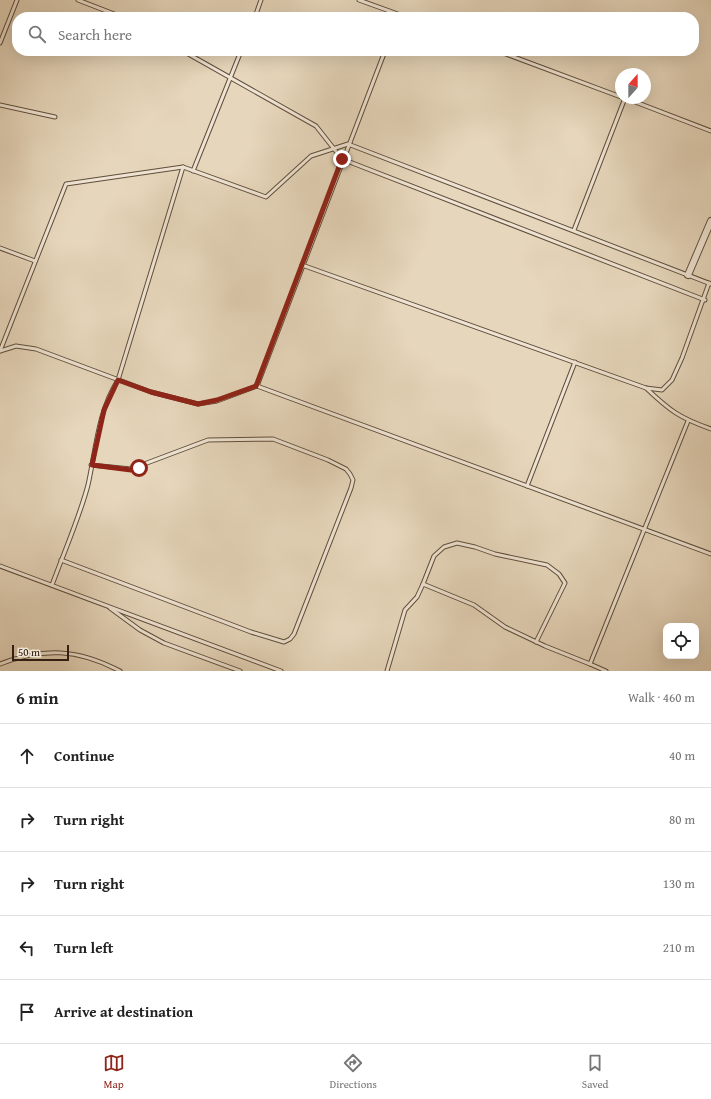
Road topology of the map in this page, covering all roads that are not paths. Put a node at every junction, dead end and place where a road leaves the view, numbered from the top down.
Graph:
1 (17, 0) edge
2 (78, 0) edge
3 (261, 0) edge
4 (359, 0) edge
5 (12, 12) edge
6 (109, 12) edge
7 (257, 12) edge
8 (388, 12) edge
9 (12, 13) edge
10 (0, 43) edge
11 (192, 56) edge
12 (239, 56) edge
13 (382, 56) edge
14 (511, 56) edge
15 (230, 78) junction
16 (615, 95) edge
17 (623, 104) edge
18 (641, 104) edge
19 (0, 105) edge
20 (55, 117) dead end
21 (711, 131) edge
22 (348, 144) junction
23 (334, 149) junction
24 (342, 159) junction
25 (183, 167) junction
26 (193, 171) junction
27 (711, 221) edge
28 (574, 230) junction
29 (0, 248) edge
30 (35, 261) junction
31 (302, 265) junction
32 (688, 275) junction
33 (710, 283) edge
34 (705, 300) junction
35 (0, 351) edge
36 (575, 362) junction
37 (118, 380) junction
38 (256, 386) junction
39 (646, 388) junction
40 (688, 421) junction
41 (711, 429) edge
42 (92, 465) junction
43 (527, 486) junction
44 (644, 530) junction
45 (711, 554) edge
46 (61, 560) junction
47 (0, 566) edge
48 (423, 584) junction
49 (52, 585) junction
50 (107, 606) junction
51 (536, 642) junction
52 (0, 664) edge
53 (590, 664) junction
54 (120, 671) edge
55 (240, 671) edge
56 (281, 671) edge
57 (387, 671) edge
58 (606, 671) edge

1 - 5 lane
2 - 6 lane
3 - 7 lane
4 - 8 lane
9 - 10 lane
11 - 15 lane
12 - 15 lane
13 - 22 lane
14 - 16 lane
15 - 23 lane
15 - 26 lane
17 - 28 lane
18 - 21 lane
19 - 20 lane
22 - 23 lane
22 - 24 lane
22 - 28 lane
23 - 24 lane
23 - 26 lane
24 - 31 lane
24 - 34 lane
25 - 26 lane
25 - 30 lane
25 - 37 lane
27 - 32 street
28 - 32 lane
29 - 30 lane
30 - 35 lane
31 - 36 lane
31 - 38 lane
32 - 33 lane
33 - 34 lane
34 - 39 lane
35 - 37 lane
36 - 39 lane
36 - 43 lane
37 - 38 lane
37 - 42 lane
38 - 43 lane
39 - 40 lane
40 - 41 lane
40 - 44 lane
42 - 46 lane
42 - 46 lane
43 - 44 lane
44 - 45 lane
44 - 53 lane
46 - 49 lane
47 - 49 lane
48 - 51 lane
48 - 51 lane
48 - 57 lane
49 - 50 lane
50 - 55 lane
50 - 56 lane
51 - 53 lane
52 - 54 lane
53 - 58 lane

